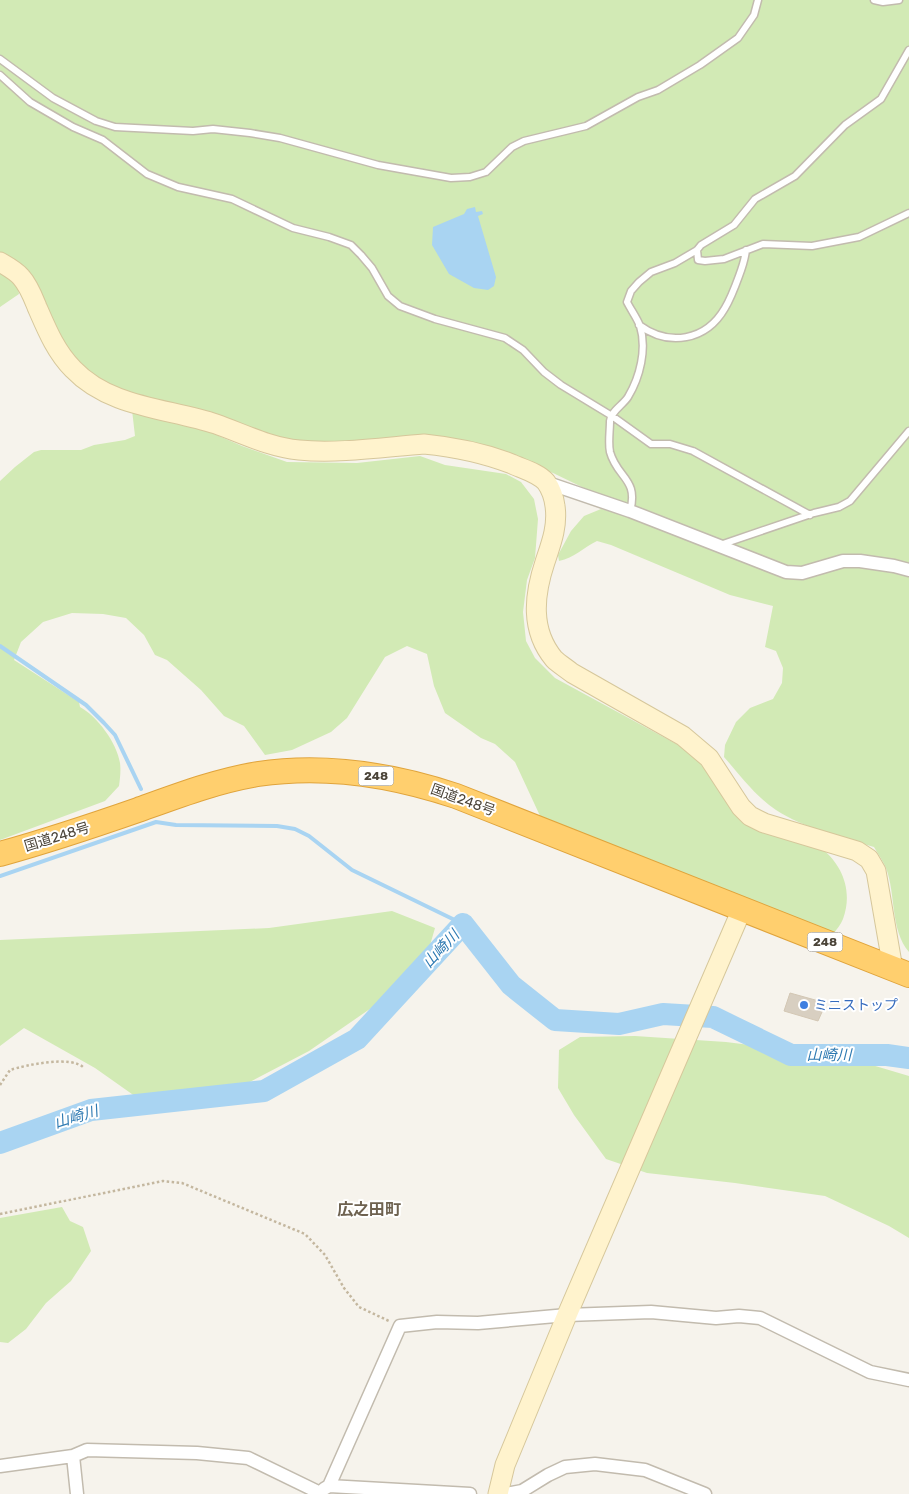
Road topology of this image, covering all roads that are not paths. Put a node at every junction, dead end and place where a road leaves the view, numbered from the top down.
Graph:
1 (758, 0) edge
2 (874, 0) edge
3 (899, 0) edge
4 (909, 50) edge
5 (0, 59) edge
6 (0, 75) edge
7 (909, 213) edge
8 (697, 250) junction
9 (746, 250) junction
10 (0, 262) edge
11 (639, 325) junction
12 (612, 416) junction
13 (909, 431) edge
14 (545, 482) junction
15 (630, 511) junction
16 (810, 515) junction
17 (720, 546) junction
18 (909, 570) edge
19 (0, 854) edge
20 (742, 909) junction
21 (901, 972) edge
22 (567, 1316) junction
23 (909, 1380) edge
24 (72, 1456) junction
25 (0, 1466) edge
26 (321, 1490) edge
27 (77, 1494) edge
28 (470, 1494) edge
29 (498, 1494) edge
30 (506, 1494) edge
31 (705, 1494) edge

1 - 5 lane
2 - 3 lane
4 - 8 lane
6 - 12 lane
7 - 9 lane
8 - 9 lane
8 - 11 lane
9 - 11 lane
10 - 14 street
11 - 12 lane
12 - 15 lane
12 - 16 lane
13 - 16 lane
14 - 15 street
14 - 21 street
15 - 17 street
16 - 17 lane
17 - 18 street
19 - 20 highway, 国道248号 / 248
20 - 21 highway, 国道248号 / 248
20 - 22 street
22 - 23 street
22 - 26 street
22 - 29 street
24 - 25 street
24 - 26 street
24 - 27 street
26 - 28 street
30 - 31 street

